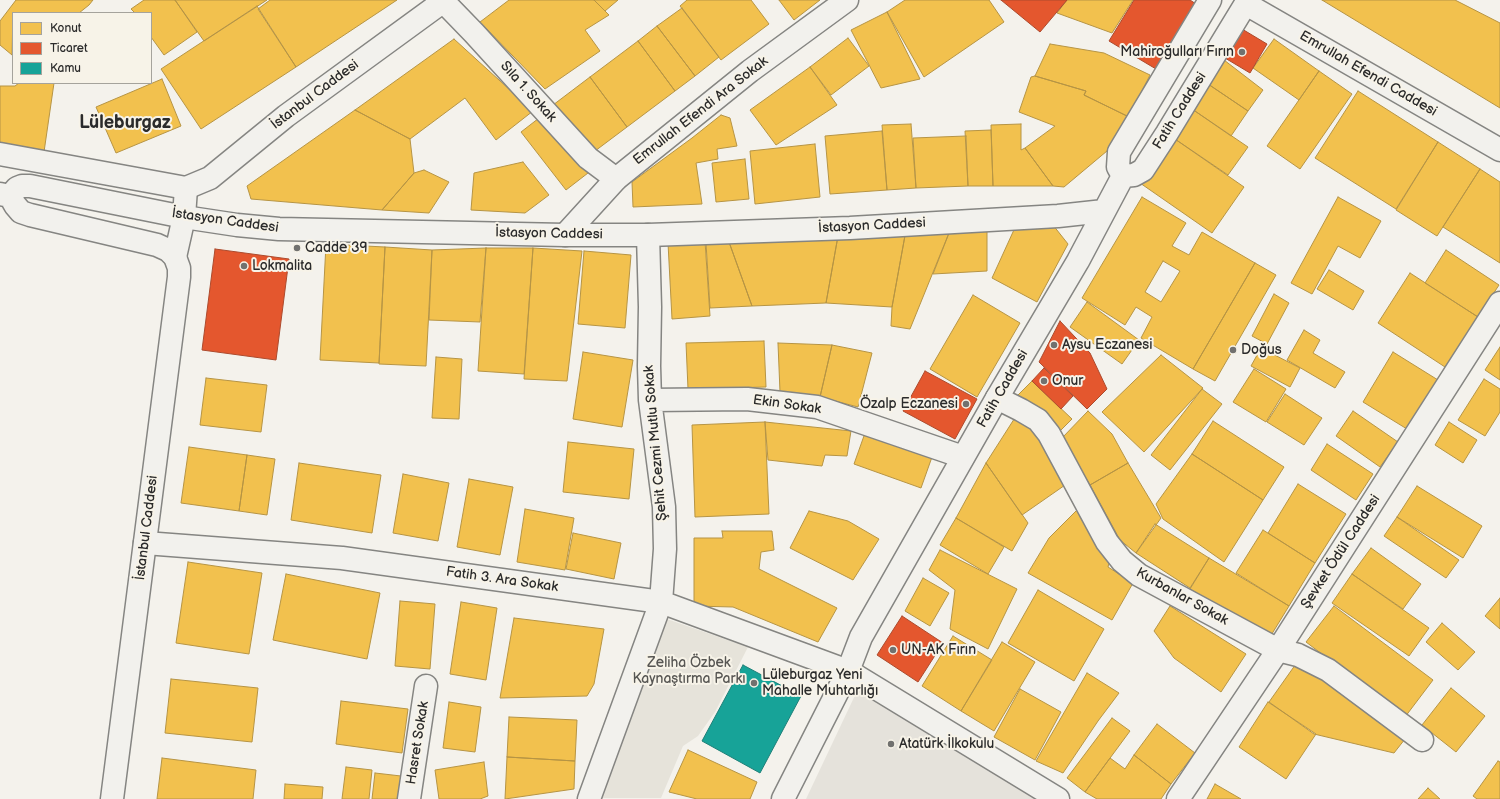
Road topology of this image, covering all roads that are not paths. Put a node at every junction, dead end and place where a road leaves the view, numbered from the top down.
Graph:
1 (847, 0) edge
2 (1210, 0) edge
3 (444, 1) edge
4 (1243, 1) edge
5 (1500, 150) edge
6 (0, 154) edge
7 (1123, 176) junction
8 (616, 179) junction
9 (186, 188) junction
10 (5, 195) edge
11 (1104, 211) junction
12 (184, 217) junction
13 (565, 235) junction
14 (648, 235) junction
15 (176, 257) junction
16 (1500, 303) edge
17 (997, 398) junction
18 (650, 400) junction
19 (963, 457) junction
20 (145, 543) junction
21 (661, 602) junction
22 (1278, 650) junction
23 (848, 671) junction
24 (426, 686) dead end
25 (1422, 740) dead end
26 (112, 799) edge
27 (409, 799) edge
28 (589, 799) edge
29 (783, 799) edge
30 (1058, 799) edge
31 (1178, 799) edge

1 - 8 street, Emrullah Efendi Ara Sokak
2 - 7 street
3 - 8 street, Sıla 1. Sokak
3 - 9 street, İstanbul Caddesi
4 - 5 street, Emrullah Efendi Caddesi
4 - 7 street, Fatih Caddesi
6 - 9 street
7 - 11 street, Fatih Caddesi
8 - 13 street, Emrullah Efendi Ara Sokak
9 - 12 street, İstanbul Caddesi
10 - 12 street, İstasyon Caddesi
10 - 15 street
11 - 14 street, İstasyon Caddesi
11 - 17 street, Fatih Caddesi
12 - 13 street, İstasyon Caddesi
12 - 15 street, İstanbul Caddesi
13 - 14 street, İstasyon Caddesi
14 - 18 street, Şehit Cezmi Mutlu Sokak
15 - 20 street, İstanbul Caddesi
16 - 22 street, Şevket Ödül Caddesi
17 - 19 street, Fatih Caddesi
17 - 22 street, Kurbanlar Sokak
18 - 19 street, Ekin Sokak
18 - 21 street, Şehit Cezmi Mutlu Sokak
19 - 23 street, Fatih Caddesi
20 - 21 street, Fatih 3. Ara Sokak
20 - 26 street, İstanbul Caddesi
21 - 23 street, Fatih 3. Ara Sokak
21 - 28 street, Şehit Cezmi Mutlu Sokak
22 - 25 street, Kurbanlar Sokak
22 - 31 street, Şevket Ödül Caddesi
23 - 29 street, Fatih Caddesi
23 - 30 street, Fatih 3. Ara Sokak
24 - 27 street, Hasret Sokak

